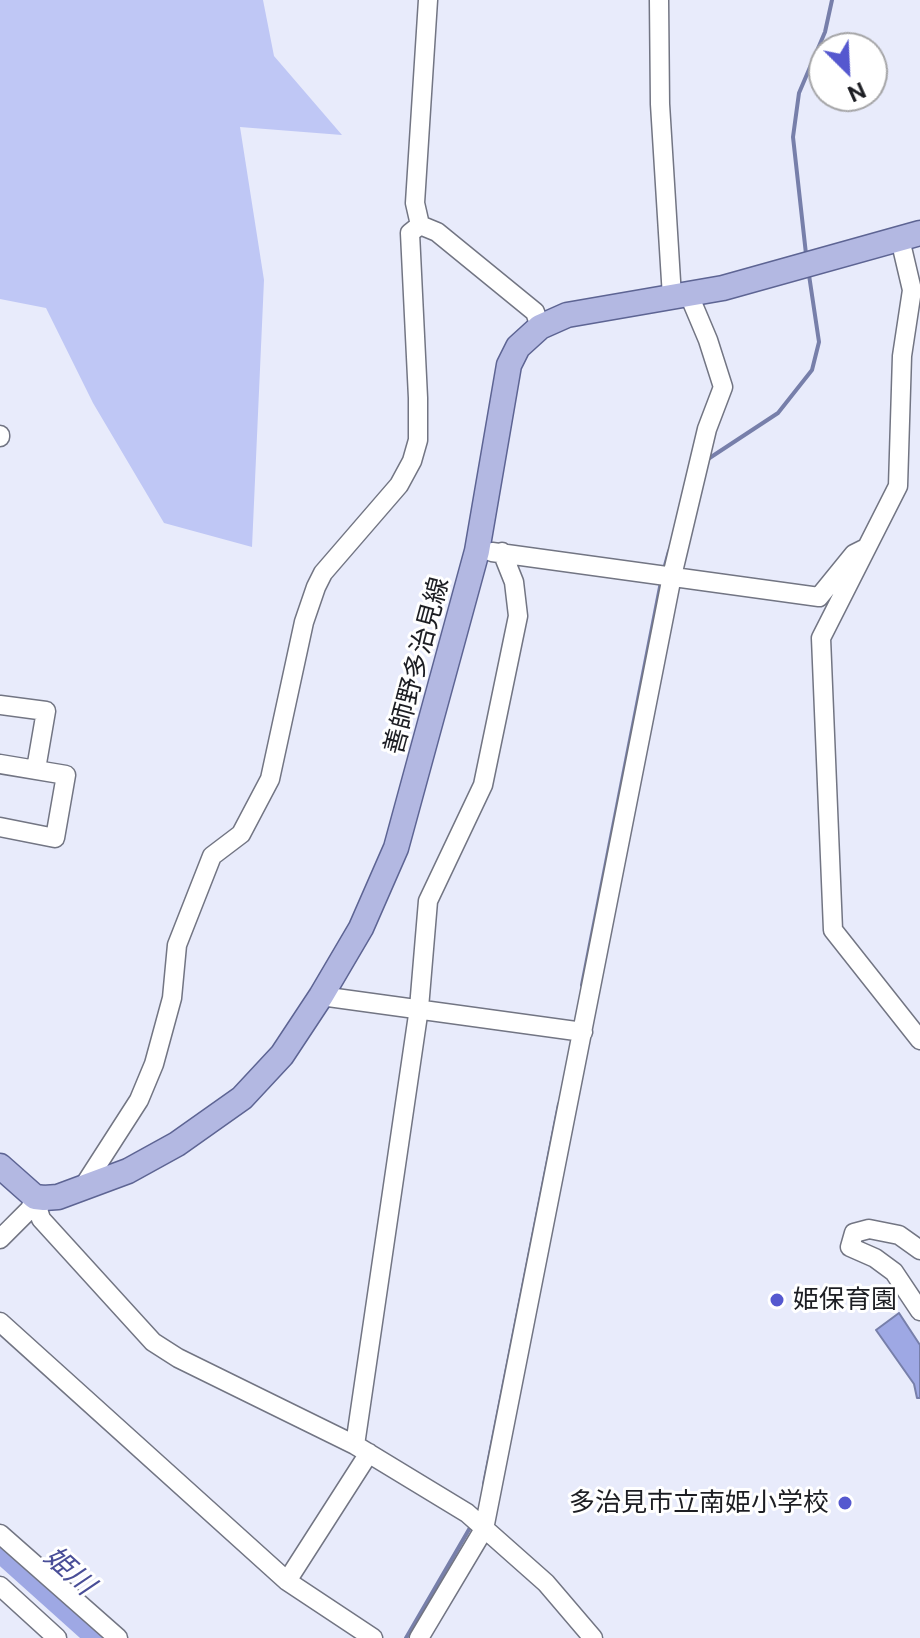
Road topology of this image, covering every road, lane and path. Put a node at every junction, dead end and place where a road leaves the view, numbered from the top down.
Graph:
1 (428, 0) edge
2 (659, 0) edge
3 (420, 225) junction
4 (910, 236) edge
5 (680, 296) junction
6 (540, 327) junction
7 (870, 546) junction
8 (477, 551) junction
9 (502, 552) junction
10 (665, 575) junction
11 (0, 705) edge
12 (0, 764) edge
13 (36, 769) junction
14 (0, 827) edge
15 (321, 996) junction
16 (419, 1008) junction
17 (583, 1032) junction
18 (920, 1040) edge
19 (0, 1166) edge
20 (85, 1184) junction
21 (39, 1197) junction
22 (0, 1239) edge
23 (920, 1250) edge
24 (920, 1311) edge
25 (0, 1322) edge
26 (362, 1449) junction
27 (484, 1529) junction
28 (0, 1534) edge
29 (287, 1581) junction
30 (0, 1586) edge
31 (57, 1638) edge
32 (118, 1638) edge
33 (373, 1638) edge
34 (419, 1638) edge
35 (593, 1638) edge

1 - 3 street
2 - 5 street
3 - 6 street
3 - 20 street
4 - 5 main road, 善師野多治見線
4 - 7 street
5 - 6 main road, 善師野多治見線
5 - 10 street
6 - 8 main road, 善師野多治見線
7 - 10 street
7 - 18 street
8 - 9 street
8 - 15 main road, 善師野多治見線
9 - 10 street
9 - 16 street
10 - 17 street
11 - 13 street
12 - 13 street
13 - 14 street
15 - 16 street
15 - 20 main road, 善師野多治見線
16 - 17 street
16 - 26 street
17 - 27 street
19 - 21 main road
20 - 21 main road, 善師野多治見線
21 - 22 street
21 - 26 street
23 - 24 street
25 - 29 street
26 - 27 street
26 - 29 street
27 - 34 street
27 - 35 street
28 - 32 street
29 - 33 street
30 - 31 street

